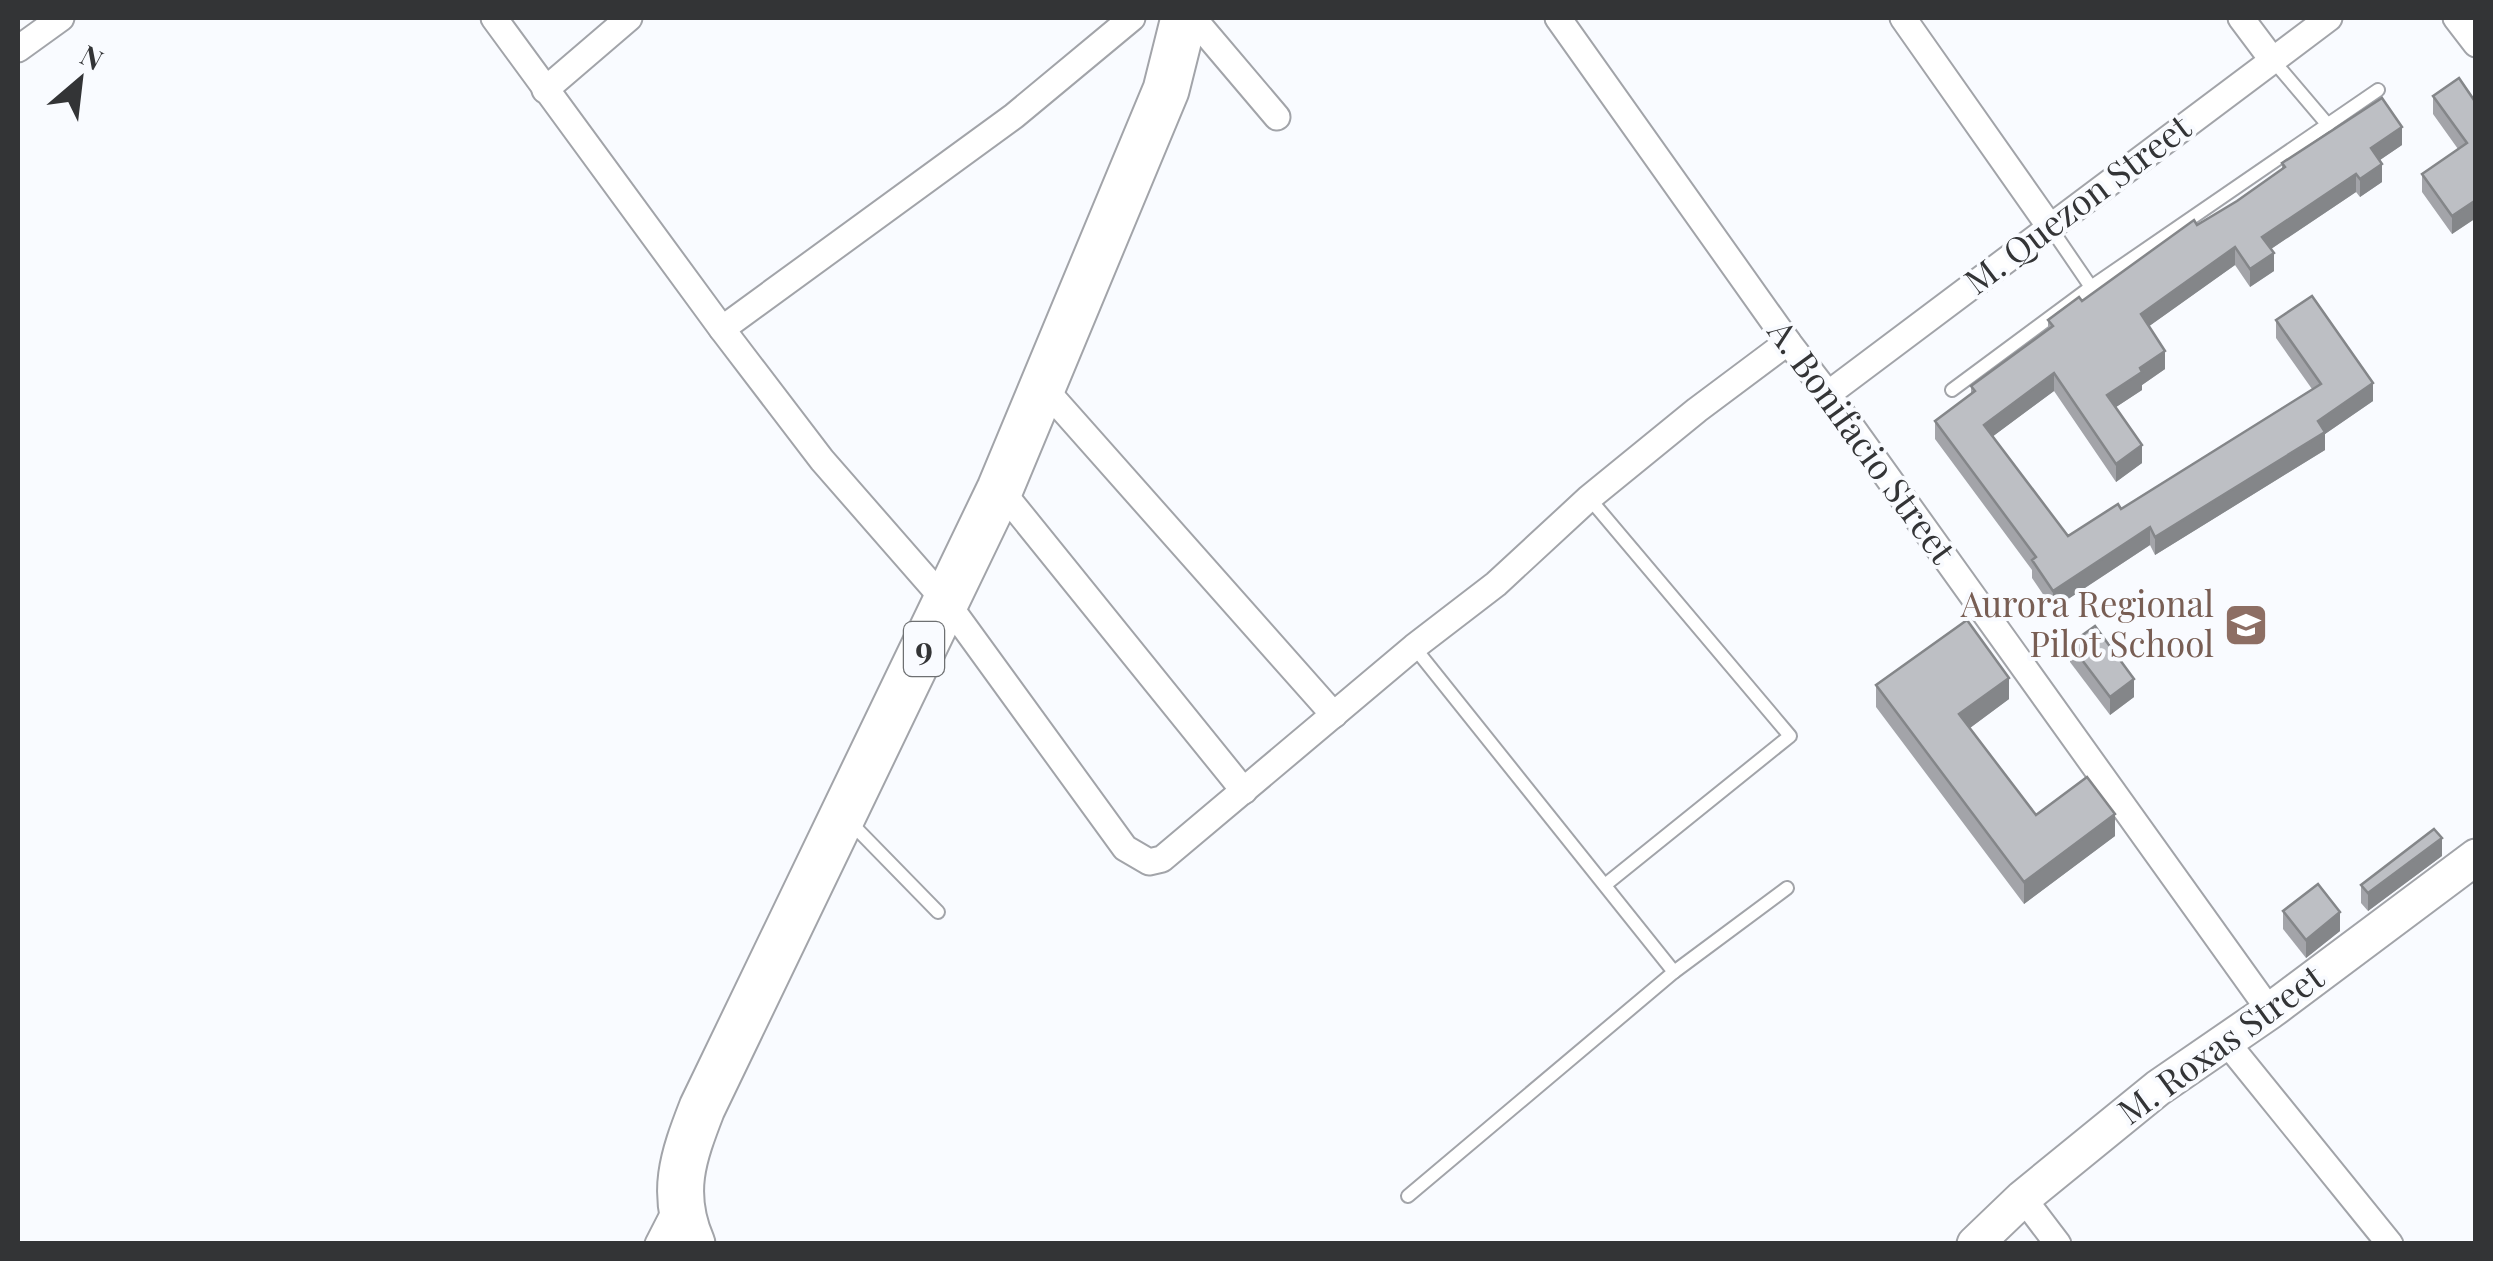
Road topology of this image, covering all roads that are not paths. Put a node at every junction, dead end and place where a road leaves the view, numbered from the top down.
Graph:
1 (61, 18) edge
2 (494, 18) edge
3 (629, 18) edge
4 (1132, 18) edge
5 (1558, 18) edge
6 (1903, 18) edge
7 (2241, 18) edge
8 (2328, 18) edge
9 (1199, 20) edge
10 (18, 50) edge
11 (2272, 58) junction
12 (545, 90) junction
13 (2378, 90) dead end
14 (1278, 117) dead end
15 (2328, 125) junction
16 (2050, 227) junction
17 (2090, 287) junction
18 (722, 329) junction
19 (1788, 342) junction
20 (1042, 387) junction
21 (1952, 390) dead end
22 (1828, 394) junction
23 (1000, 489) junction
24 (1589, 498) junction
25 (947, 604) junction
26 (1414, 648) junction
27 (1334, 716) junction
28 (1244, 791) junction
29 (842, 814) junction
30 (2476, 857) edge
31 (1605, 885) junction
32 (1787, 888) dead end
33 (938, 912) dead end
34 (1674, 972) junction
35 (2270, 1011) junction
36 (2224, 1040) junction
37 (1408, 1196) dead end
38 (2024, 1198) junction
39 (686, 1224) edge
40 (658, 1244) edge
41 (1975, 1244) edge
42 (2058, 1244) edge
43 (2390, 1244) edge

1 - 10 street
2 - 12 street
3 - 12 street
4 - 18 street
5 - 19 street, A. Bonifacio Street
6 - 16 street
7 - 11 street
8 - 11 street, M. Quezon Street
9 - 14 street
9 - 20 highway, 9
11 - 15 lane
11 - 16 street, M. Quezon Street
12 - 18 street
13 - 15 lane
15 - 17 lane
16 - 17 lane
16 - 22 street, M. Quezon Street
17 - 21 lane
18 - 25 street
19 - 22 street, A. Bonifacio Street
19 - 24 street
20 - 23 highway, 9
20 - 27 street
22 - 35 street, A. Bonifacio Street
23 - 25 highway, 9
23 - 28 street
24 - 26 street
24 - 31 lane
25 - 28 street
25 - 29 highway, 9
26 - 27 street
26 - 31 lane
27 - 28 street
29 - 33 lane
29 - 39 highway, 9
30 - 35 street, M. Roxas Street
31 - 34 lane
32 - 34 lane
34 - 37 lane
35 - 36 street, M. Roxas Street
36 - 38 street, M. Roxas Street
36 - 43 street
38 - 41 street, M. Roxas Street
38 - 42 street
39 - 40 street

